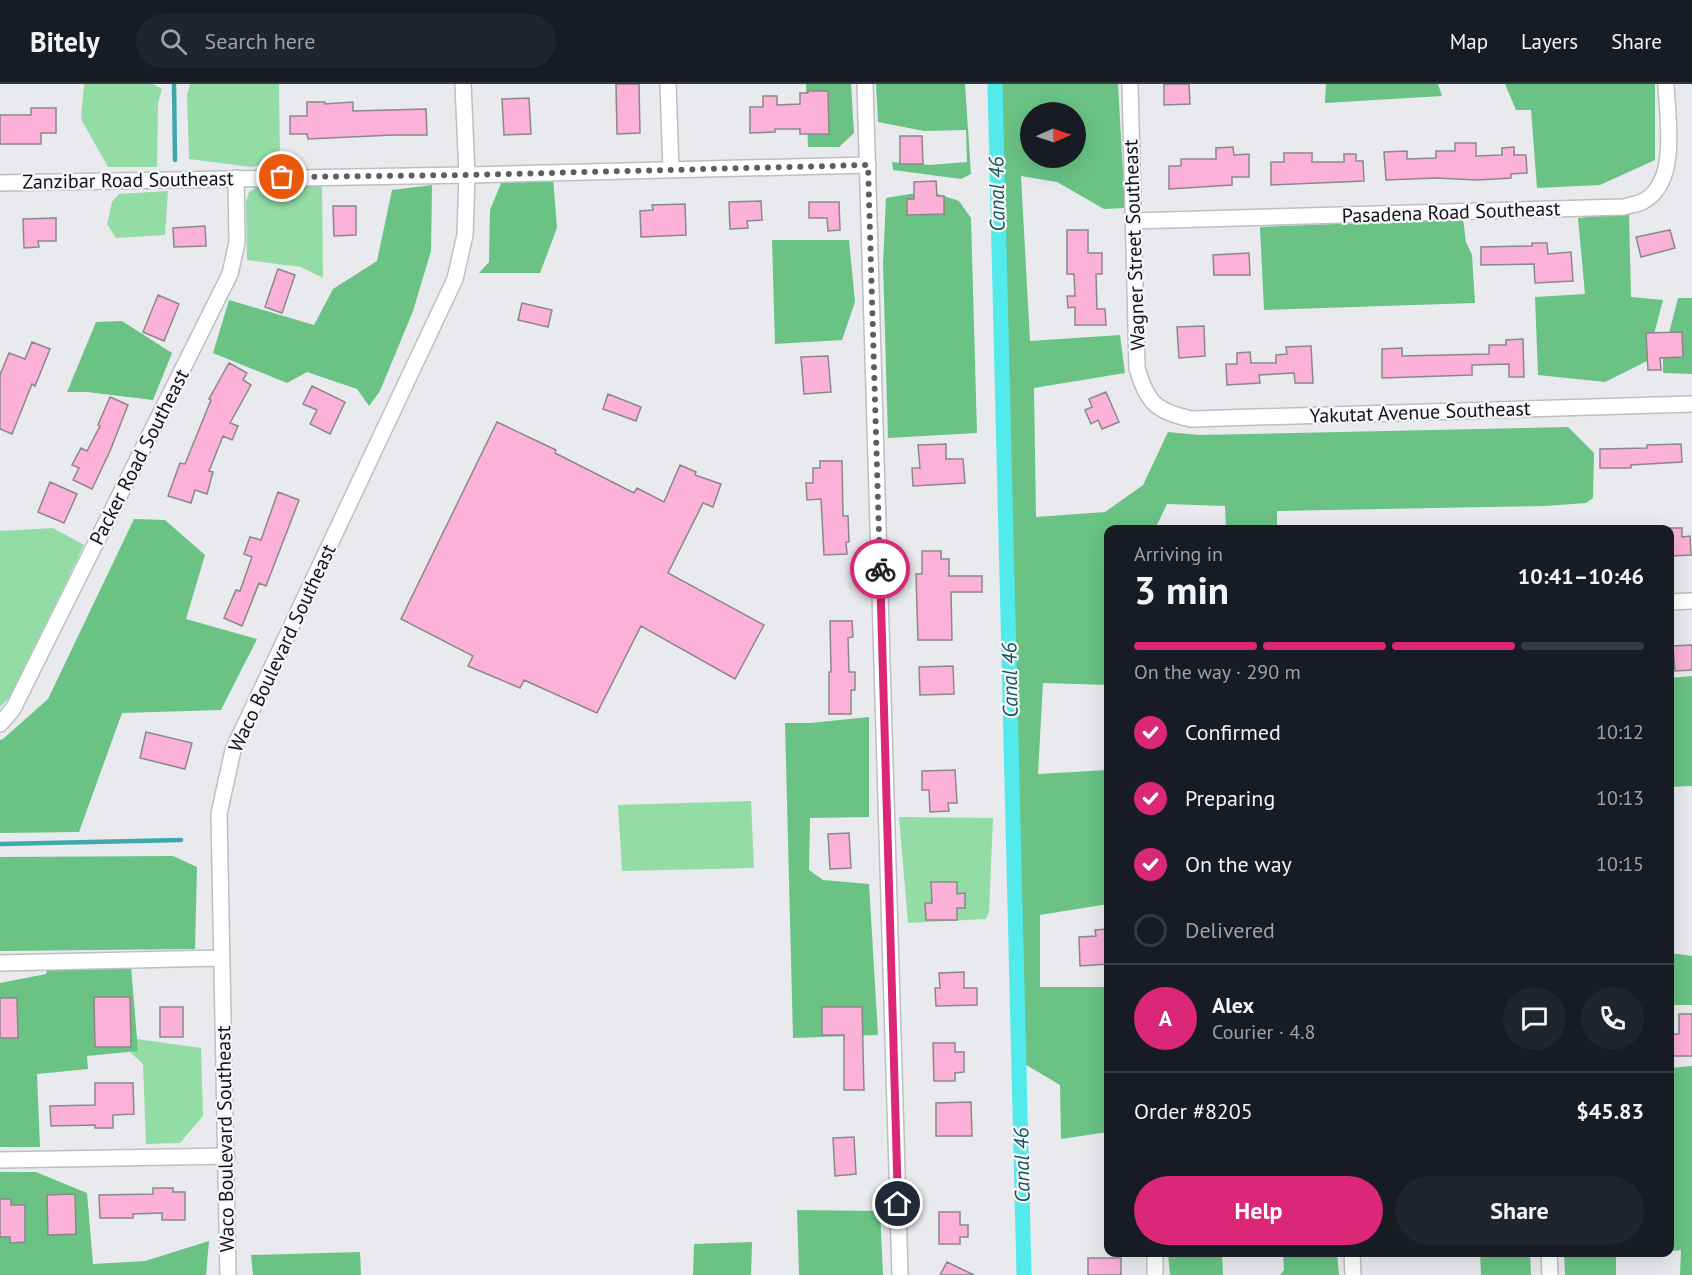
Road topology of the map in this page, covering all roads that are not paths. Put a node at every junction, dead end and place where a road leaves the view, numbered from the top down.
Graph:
1 (463, 84) edge
2 (668, 84) edge
3 (865, 84) edge
4 (1130, 84) edge
5 (1666, 84) edge
6 (868, 165) junction
7 (671, 169) junction
8 (467, 175) junction
9 (236, 177) junction
10 (0, 183) edge
11 (1133, 221) junction
12 (1153, 403) joint
13 (1692, 404) edge
14 (1692, 601) edge
15 (1674, 602) edge
16 (0, 723) edge
17 (220, 958) junction
18 (0, 963) edge
19 (227, 1155) junction
20 (0, 1160) edge
21 (1155, 1257) edge
22 (1352, 1257) edge
23 (1549, 1257) edge
24 (228, 1275) edge
25 (900, 1275) edge
26 (1155, 1275) edge
27 (1353, 1275) edge
28 (1550, 1275) edge

1 - 8 street, Waco Boulevard Southeast
2 - 7 street
3 - 6 street
4 - 11 street, Wagner Street Southeast
5 - 11 street, Pasadena Road Southeast
6 - 7 street, Zanzibar Road Southeast
6 - 25 street
7 - 8 street, Zanzibar Road Southeast
8 - 9 street, Zanzibar Road Southeast
8 - 17 street, Waco Boulevard Southeast
9 - 10 street, Zanzibar Road Southeast
9 - 16 street, Packer Road Southeast
11 - 12 street, Wagner Street Southeast
12 - 13 street, Yakutat Avenue Southeast
14 - 15 street
17 - 18 street
17 - 19 street, Waco Boulevard Southeast
19 - 20 street
19 - 24 street, Waco Boulevard Southeast
21 - 26 street
22 - 27 street
23 - 28 street

